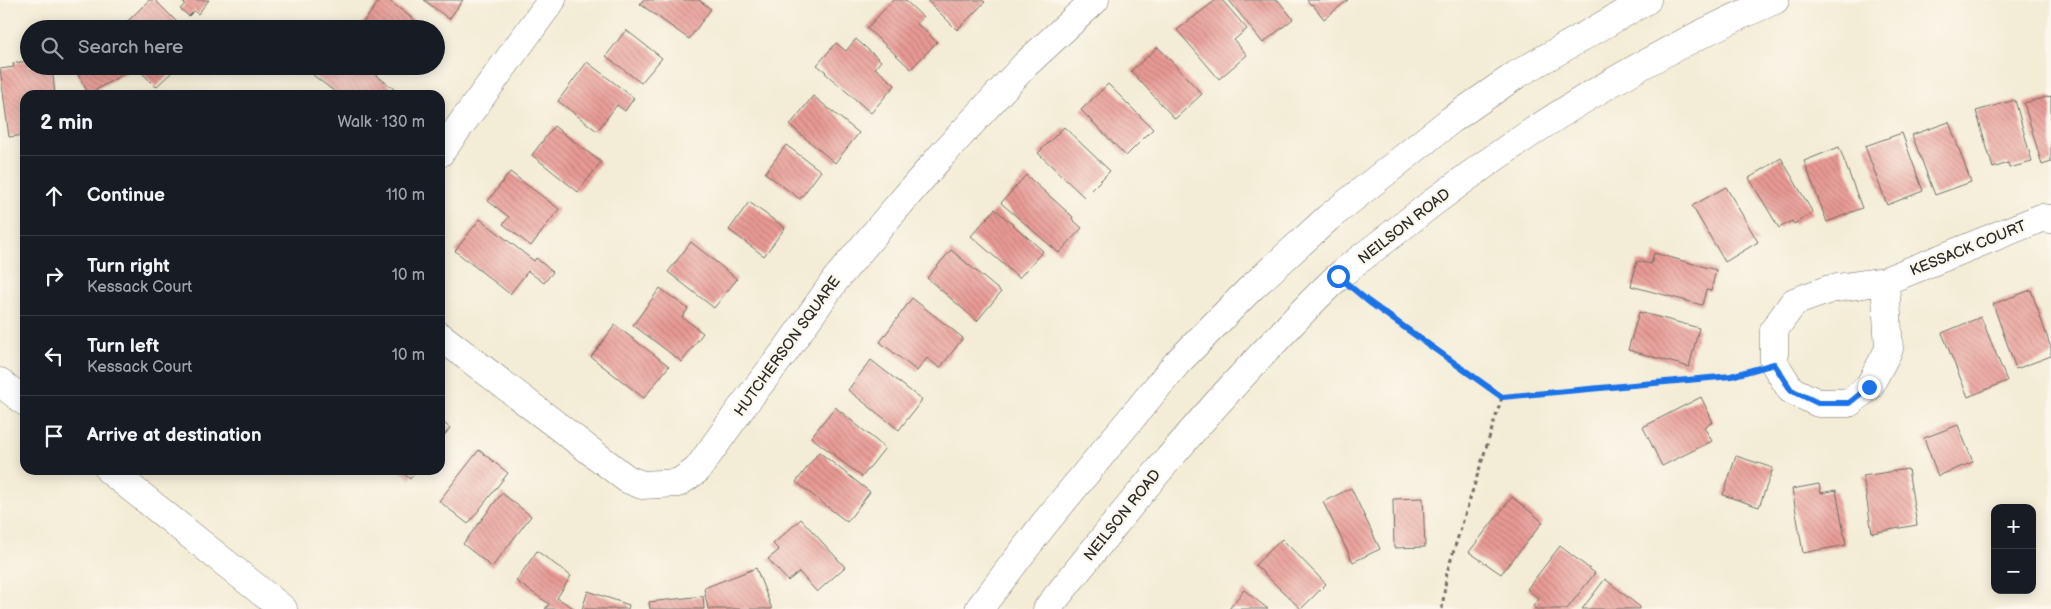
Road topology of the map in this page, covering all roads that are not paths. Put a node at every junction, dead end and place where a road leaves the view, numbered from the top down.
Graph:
1 (552, 0) edge
2 (1095, 0) edge
3 (1647, 0) edge
4 (1774, 0) edge
5 (445, 146) edge
6 (2051, 218) edge
7 (1886, 281) junction
8 (445, 340) edge
9 (0, 382) edge
10 (20, 398) edge
11 (115, 475) edge
12 (282, 609) edge
13 (979, 609) edge
14 (1047, 609) edge

1 - 5 main road
2 - 8 main road, HUTCHERSON SQUARE
3 - 13 main road
4 - 14 main road, NEILSON ROAD
6 - 7 main road, KESSACK COURT
7 - 7 main road, KESSACK COURT
9 - 10 main road
11 - 12 main road

